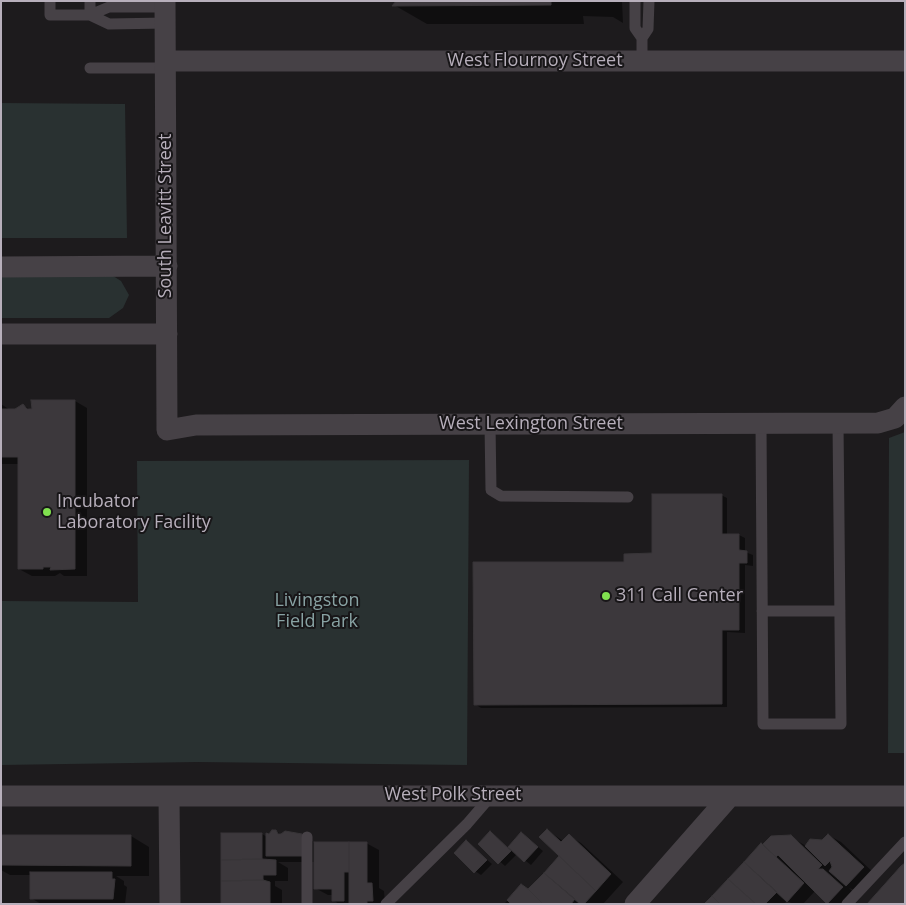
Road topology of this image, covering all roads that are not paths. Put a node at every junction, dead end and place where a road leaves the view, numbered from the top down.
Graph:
1 (50, 1) edge
2 (90, 1) edge
3 (635, 1) edge
4 (649, 1) edge
5 (165, 11) edge
6 (90, 15) junction
7 (642, 38) junction
8 (642, 61) junction
9 (905, 61) edge
10 (166, 65) junction
11 (90, 68) dead end
12 (166, 266) junction
13 (1, 267) edge
14 (1, 334) edge
15 (167, 334) junction
16 (900, 413) edge
17 (838, 423) junction
18 (490, 424) junction
19 (761, 424) junction
20 (167, 430) joint
21 (628, 497) dead end
22 (762, 611) junction
23 (840, 611) junction
24 (1, 796) edge
25 (169, 796) junction
26 (492, 796) junction
27 (730, 796) junction
28 (905, 796) edge
29 (307, 837) dead end
30 (905, 842) edge
31 (170, 904) edge
32 (307, 904) edge
33 (386, 904) edge
34 (635, 904) edge
35 (847, 904) edge

1 - 6 lane
2 - 6 lane
3 - 7 lane
4 - 7 lane
5 - 6 lane
5 - 6 lane
5 - 10 street, South Leavitt Street
7 - 8 lane
8 - 9 street, West Flournoy Street
8 - 10 street, West Flournoy Street
10 - 11 lane
10 - 12 street, South Leavitt Street
12 - 13 street
12 - 15 street, South Leavitt Street
14 - 15 street
15 - 20 street, South Leavitt Street
16 - 17 street, West Lexington Street
17 - 19 street, West Lexington Street
17 - 23 lane
18 - 19 street, West Lexington Street
18 - 20 street, West Lexington Street
18 - 21 lane
19 - 22 lane
22 - 23 lane
22 - 23 lane
24 - 25 street, West Polk Street
25 - 26 street, West Polk Street
25 - 31 street
26 - 27 street, West Polk Street
26 - 33 lane
27 - 28 street, West Polk Street
27 - 34 street
29 - 32 lane
30 - 35 lane

